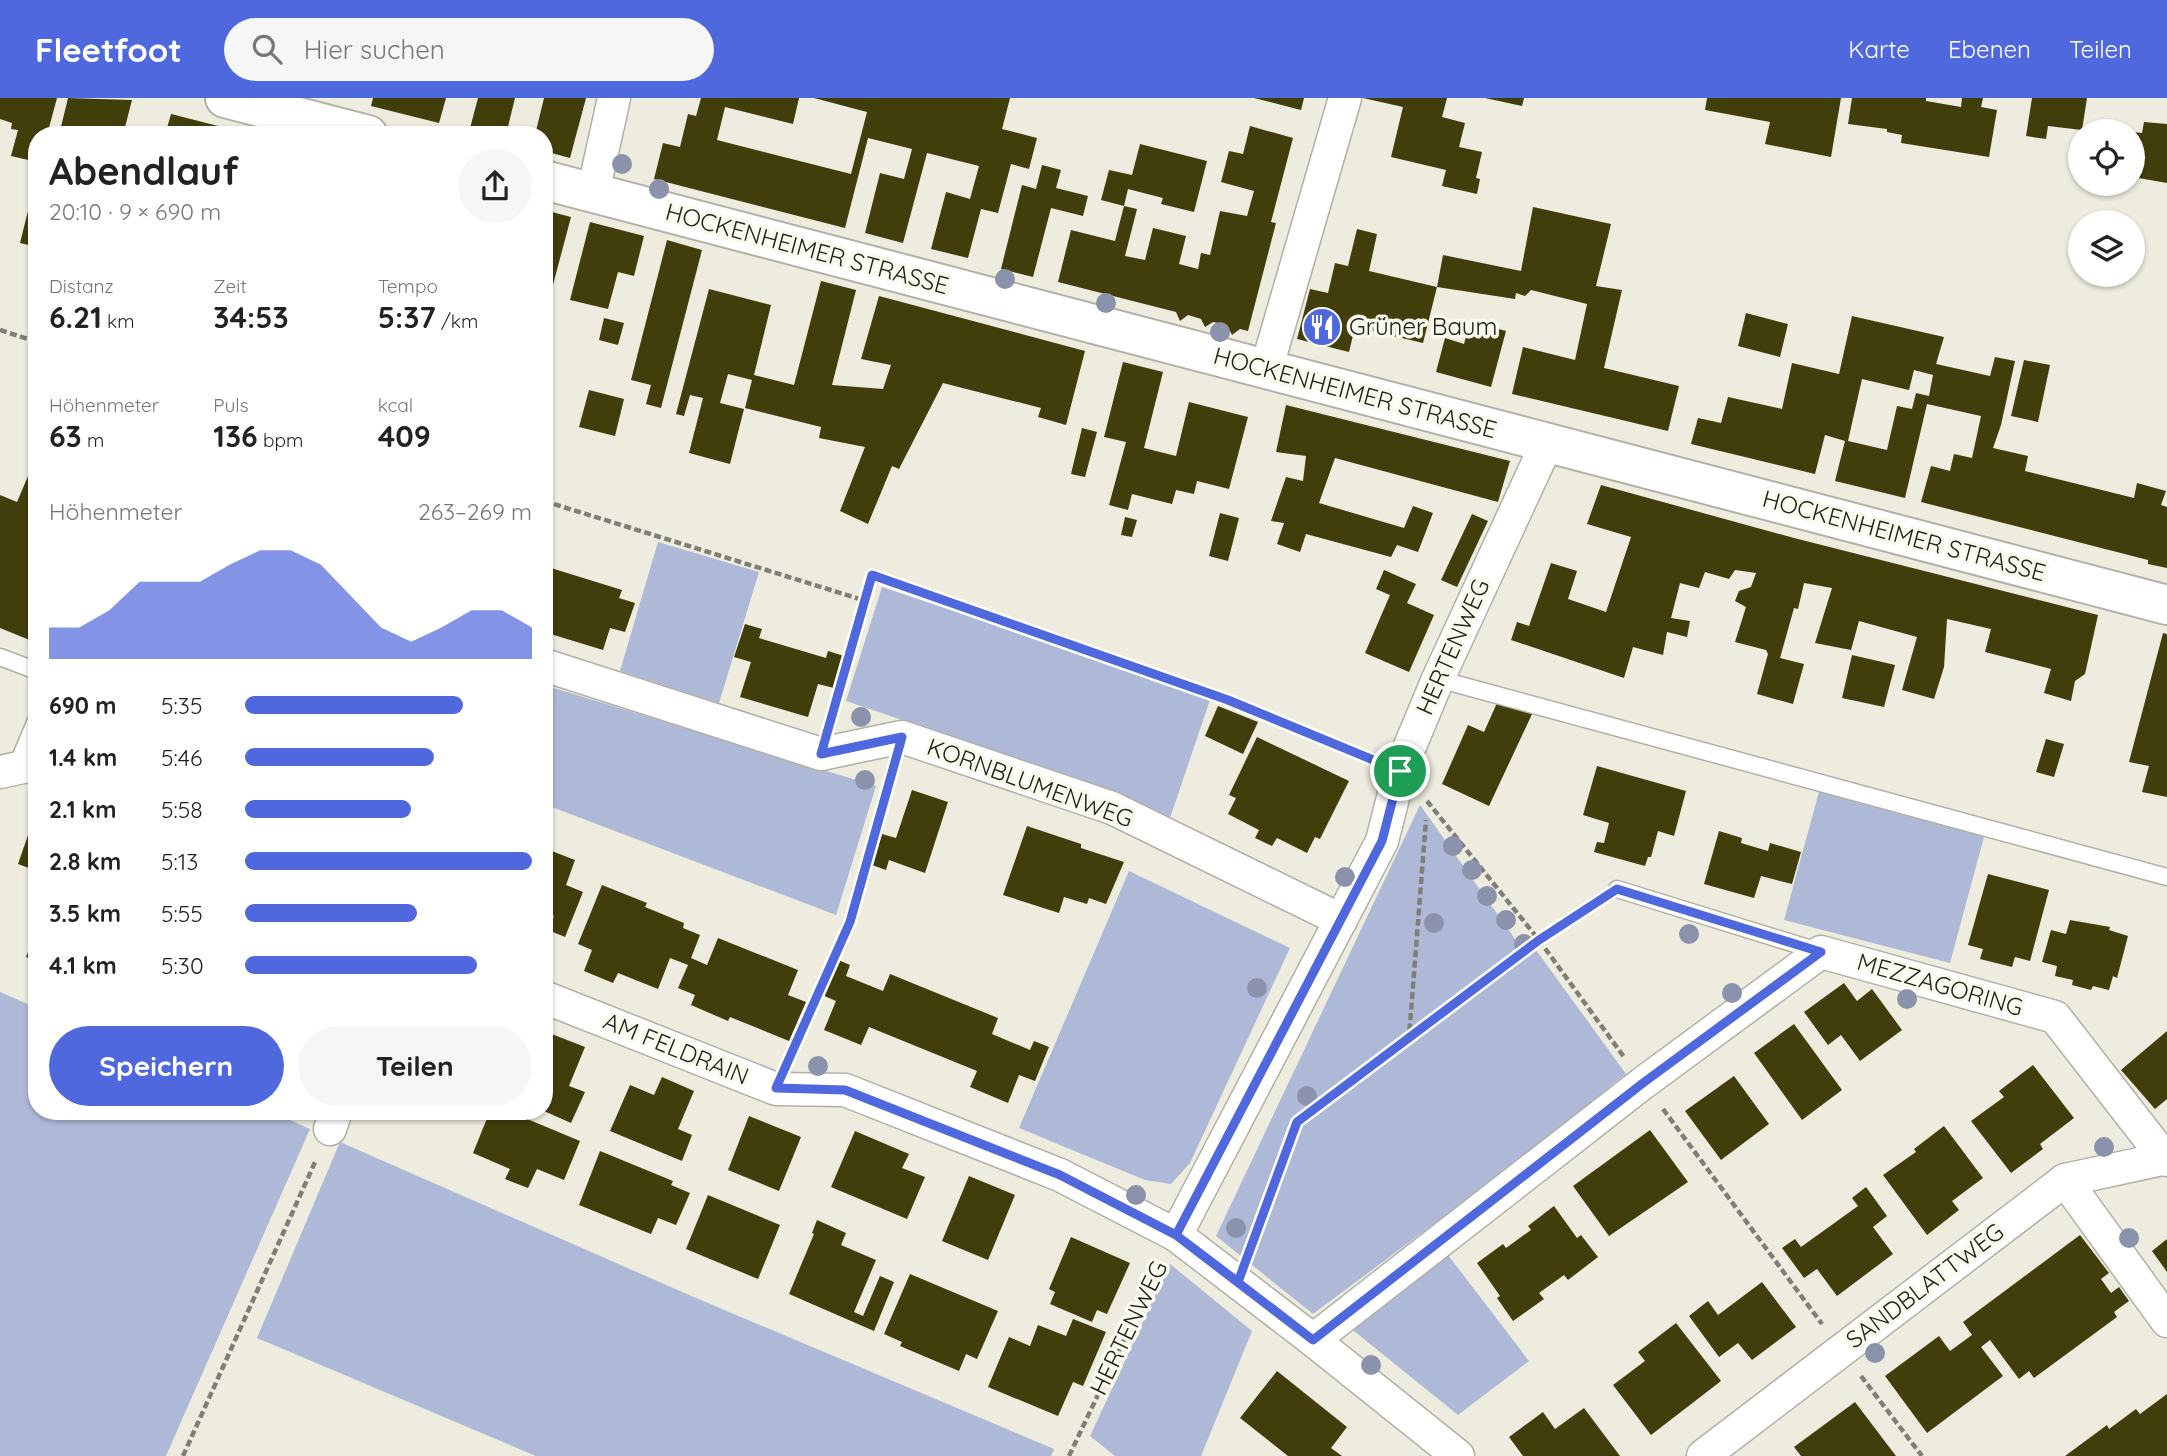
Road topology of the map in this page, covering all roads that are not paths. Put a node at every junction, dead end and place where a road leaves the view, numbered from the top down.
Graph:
1 (225, 98) edge
2 (614, 98) edge
3 (1345, 98) edge
4 (333, 126) edge
5 (553, 182) edge
6 (593, 193) junction
7 (1266, 370) junction
8 (1547, 443) junction
9 (2167, 605) edge
10 (0, 657) edge
11 (28, 668) edge
12 (553, 668) edge
13 (1438, 679) junction
14 (28, 741) edge
15 (17, 769) edge
16 (2167, 877) edge
17 (1617, 889) road end
18 (1341, 920) junction
19 (1821, 952) junction
20 (553, 1001) edge
21 (2166, 1159) edge
22 (2065, 1180) junction
23 (1176, 1235) junction
24 (2167, 1321) edge
25 (1313, 1340) junction
26 (1458, 1456) edge
27 (1703, 1456) edge

1 - 4 street
2 - 6 street
3 - 7 street
5 - 6 street, HOCKENHEIMER STRASSE
6 - 7 street, HOCKENHEIMER STRASSE
7 - 8 street, HOCKENHEIMER STRASSE
8 - 9 street, HOCKENHEIMER STRASSE
8 - 13 street, HERTENWEG
10 - 11 lane
12 - 18 street, KORNBLUMENWEG
13 - 16 lane
13 - 18 street, HERTENWEG
14 - 15 lane
17 - 19 lane
18 - 23 street, HERTENWEG
19 - 21 street, MEZZAGORING
19 - 25 street
20 - 23 street, AM FELDRAIN
21 - 22 street, SANDBLATTWEG
22 - 24 street
22 - 27 street, SANDBLATTWEG
23 - 25 street, AM FELDRAIN
25 - 26 street, AM FELDRAIN

